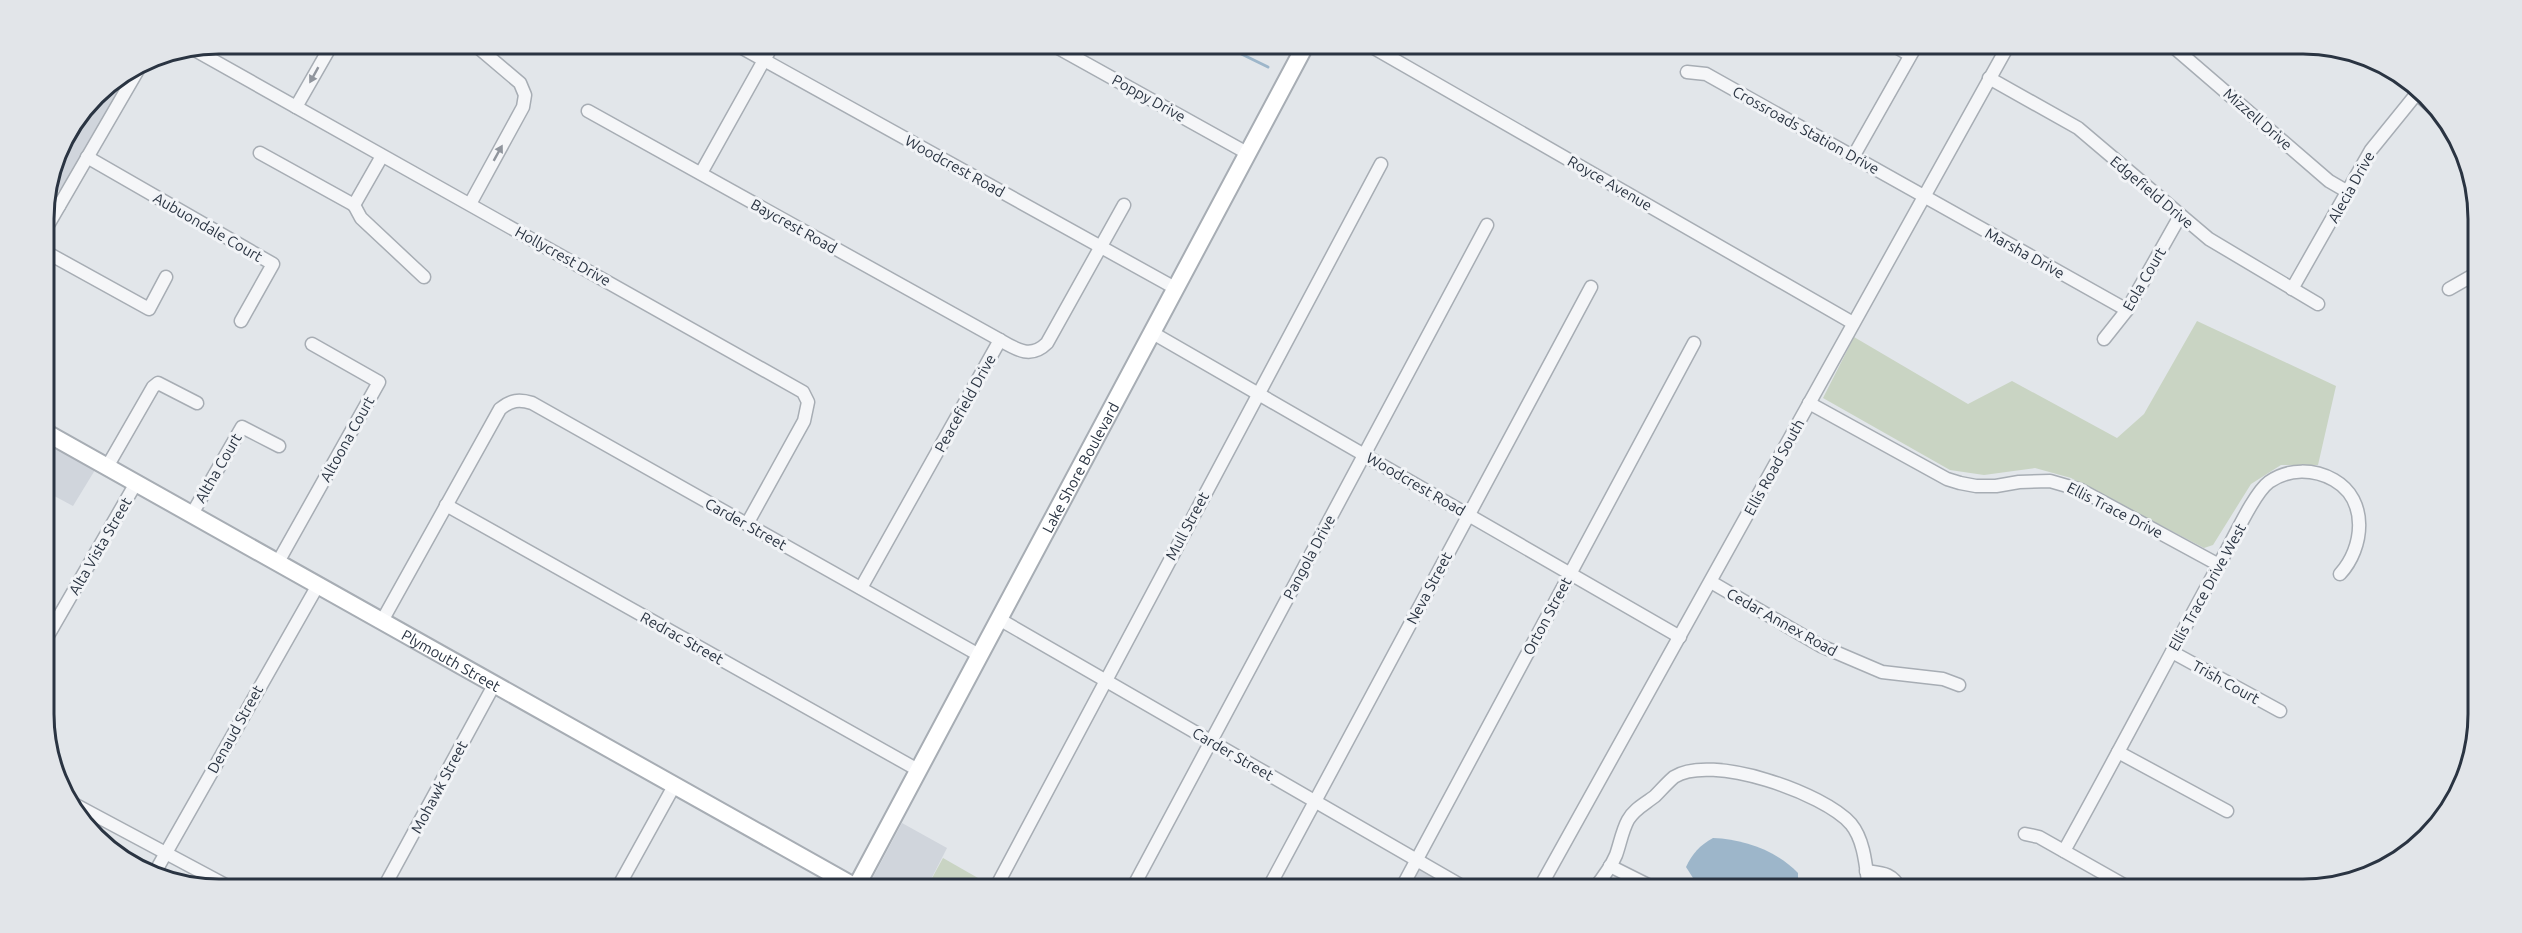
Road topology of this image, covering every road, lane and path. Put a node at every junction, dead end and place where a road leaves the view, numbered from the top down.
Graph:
1 (326, 54) edge
2 (486, 54) edge
3 (753, 54) edge
4 (767, 54) edge
5 (1069, 54) edge
6 (1301, 54) edge
7 (1384, 54) edge
8 (1910, 54) edge
9 (2003, 54) edge
10 (2182, 54) edge
11 (203, 55) edge
12 (764, 60) junction
13 (1687, 72) dead end
14 (133, 78) edge
15 (1989, 78) junction
16 (2414, 97) edge
17 (296, 107) junction
18 (588, 111) dead end
19 (260, 153) dead end
20 (1247, 153) junction
21 (382, 156) junction
22 (87, 157) junction
23 (1853, 157) junction
24 (1381, 164) dead end
25 (701, 173) junction
26 (2348, 192) junction
27 (1923, 196) junction
28 (54, 204) edge
29 (470, 204) junction
30 (354, 205) junction
31 (1124, 205) dead end
32 (59, 206) junction
33 (54, 215) edge
34 (2180, 216) junction
35 (1487, 225) dead end
36 (1101, 247) junction
37 (54, 257) edge
38 (166, 277) dead end
39 (424, 277) dead end
40 (2468, 278) edge
41 (1591, 287) dead end
42 (1175, 288) junction
43 (2292, 289) junction
44 (2449, 289) dead end
45 (2318, 304) dead end
46 (2127, 310) junction
47 (241, 321) dead end
48 (1853, 323) junction
49 (1151, 332) junction
50 (2104, 339) dead end
51 (1000, 340) junction
52 (1694, 343) dead end
53 (312, 344) dead end
54 (1258, 393) junction
55 (1809, 403) junction
56 (197, 404) dead end
57 (54, 437) edge
58 (279, 446) dead end
59 (1363, 454) junction
60 (107, 466) junction
61 (136, 483) junction
62 (446, 506) junction
63 (192, 514) junction
64 (1468, 515) junction
65 (747, 524) junction
66 (278, 562) junction
67 (2219, 565) junction
68 (1570, 573) junction
69 (2340, 574) dead end
70 (1711, 582) junction
71 (318, 585) junction
72 (861, 588) junction
73 (999, 619) junction
74 (382, 621) junction
75 (54, 625) edge
76 (1680, 637) junction
77 (2172, 652) junction
78 (979, 655) junction
79 (1106, 681) junction
80 (494, 685) junction
81 (1959, 685) dead end
82 (2280, 711) dead end
83 (1211, 741) junction
84 (2118, 752) junction
85 (918, 770) junction
86 (674, 786) junction
87 (1315, 802) junction
88 (85, 810) edge
89 (2227, 811) dead end
90 (2025, 834) dead end
91 (2064, 851) junction
92 (166, 854) junction
93 (1416, 860) junction
94 (1610, 866) junction
95 (158, 867) edge
96 (1866, 872) junction
97 (212, 879) edge
98 (389, 879) edge
99 (623, 879) edge
100 (838, 879) edge
101 (861, 879) edge
102 (1000, 879) edge
103 (1137, 879) edge
104 (1273, 879) edge
105 (1406, 879) edge
106 (1449, 879) edge
107 (1545, 879) edge
108 (1601, 879) edge
109 (1636, 879) edge
110 (1867, 879) edge
111 (1893, 879) edge
112 (2113, 879) edge

1 -> 17 street
29 -> 2 street
3 - 12 street, Woodcrest Road
4 - 12 street
5 - 20 street, Poppy Drive
6 - 20 street, Lake Shore Boulevard
7 - 48 street, Royce Avenue
8 - 23 street
9 - 15 street, Ellis Road South
10 - 26 street, Mizzell Drive
11 - 17 street, Hollycrest Drive
12 - 25 street
12 - 36 street, Woodcrest Road
13 - 23 street, Crossroads Station Drive
14 - 22 street
15 - 27 street, Ellis Road South
15 - 34 street, Edgefield Drive
16 - 26 street, Alecia Drive
17 - 21 street, Hollycrest Drive
18 - 25 street, Baycrest Road
19 - 30 street
20 - 42 street, Lake Shore Boulevard
21 - 29 street, Hollycrest Drive
21 - 30 street
22 - 32 street
22 - 47 street, Aubuondale Court
23 - 27 street, Crossroads Station Drive
24 - 54 street, Mull Street
25 - 51 street, Baycrest Road
26 - 43 street, Alecia Drive
27 - 46 street, Marsha Drive
27 - 48 street, Ellis Road South
28 - 32 street
29 - 65 street, Hollycrest Drive
30 - 39 street
31 - 36 street, Peacefield Drive
32 - 33 street
34 - 43 street, Edgefield Drive
34 - 46 street, Eola Court
35 - 59 street, Pangola Drive
36 - 42 street, Woodcrest Road
36 - 51 street, Peacefield Drive
37 - 38 street
40 - 44 street
41 - 64 street, Neva Street
42 - 49 street, Lake Shore Boulevard
43 - 45 street, Edgefield Drive
46 - 50 street, Eola Court
48 - 55 street, Ellis Road South
49 - 54 street, Woodcrest Road
49 - 73 street, Lake Shore Boulevard
51 - 72 street, Peacefield Drive
52 - 68 street, Orton Street
53 - 66 street, Altoona Court
54 - 59 street, Woodcrest Road
54 - 79 street, Mull Street
55 - 67 street, Ellis Trace Drive
55 - 70 street, Ellis Road South
56 - 60 street
57 - 60 street, Plymouth Street
58 - 63 street, Altha Court
59 - 64 street, Woodcrest Road
59 - 83 street, Pangola Drive
60 - 61 street, Plymouth Street
61 - 63 street, Plymouth Street
61 - 75 street, Alta Vista Street
62 - 65 street, Carder Street
62 - 74 street
62 - 85 street, Redrac Street
63 - 66 street, Plymouth Street
64 - 68 street, Woodcrest Road
64 - 87 street, Neva Street
65 - 72 street, Carder Street
66 - 71 street, Plymouth Street
67 - 69 street, Ellis Trace Drive West
67 - 77 street, Ellis Trace Drive West
68 - 76 street, Woodcrest Road
68 - 93 street, Orton Street
70 - 76 street, Ellis Road South
70 - 81 street, Cedar Annex Road
71 - 74 street, Plymouth Street
71 - 92 street, Denaud Street
72 - 78 street, Carder Street
73 - 78 street, Lake Shore Boulevard
73 - 79 street, Carder Street
74 - 80 street, Plymouth Street
76 - 107 street, Ellis Road South
77 - 82 street, Trish Court
77 - 84 street, Ellis Trace Drive West
78 - 85 street, Lake Shore Boulevard
79 - 83 street, Carder Street
79 - 102 street, Mull Street
80 - 86 street, Plymouth Street
80 - 98 street, Mohawk Street
83 - 87 street, Carder Street
83 - 103 street, Pangola Drive
84 - 89 street
84 - 91 street, Ellis Trace Drive West
85 - 101 street, Lake Shore Boulevard
86 - 99 street
86 - 100 street, Plymouth Street
87 - 93 street, Carder Street
87 - 104 street, Neva Street
88 - 92 street
90 - 91 street
91 - 112 street
92 - 95 street, Denaud Street
92 - 97 street
93 - 105 street, Orton Street
93 - 106 street, Carder Street
94 - 96 street
94 - 108 street
94 - 109 street
96 - 110 street
96 - 111 street

